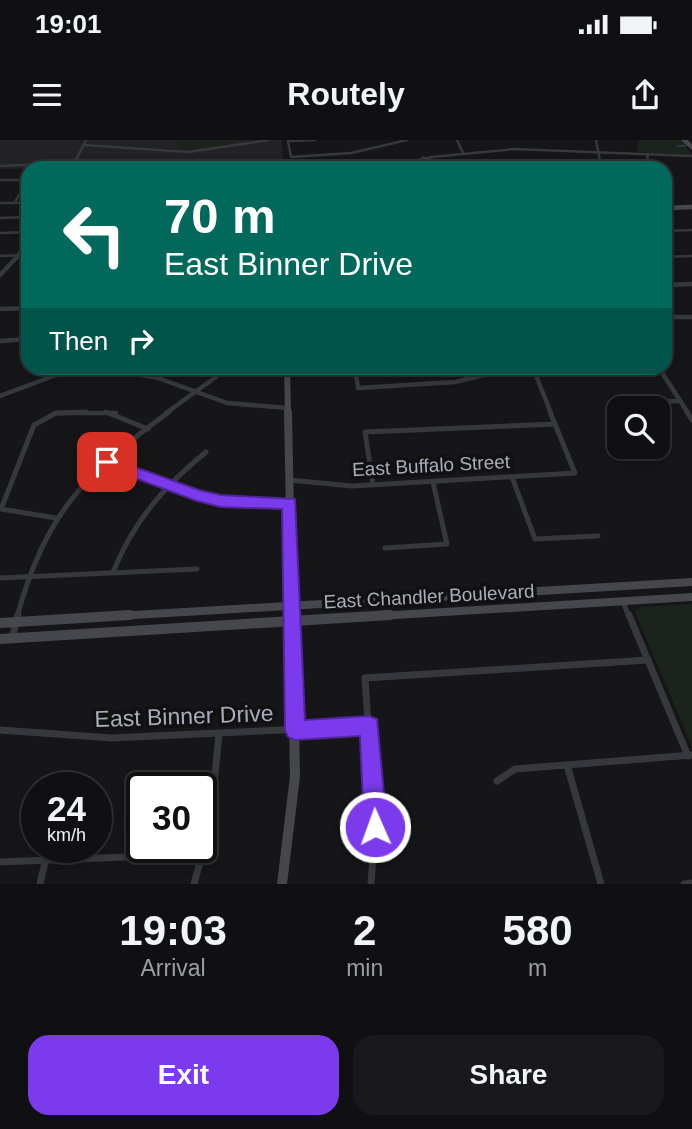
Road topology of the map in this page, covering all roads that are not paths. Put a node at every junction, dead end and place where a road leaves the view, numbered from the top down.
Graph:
1 (86, 140) edge
2 (269, 140) edge
3 (315, 140) edge
4 (407, 140) edge
5 (457, 140) edge
6 (596, 140) edge
7 (684, 140) edge
8 (288, 141) edge
9 (84, 145) junction
10 (692, 147) edge
11 (599, 150) junction
12 (463, 153) junction
13 (647, 155) junction
14 (692, 156) edge
15 (423, 157) junction
16 (71, 161) edge
17 (407, 161) edge
18 (429, 161) edge
19 (600, 161) edge
20 (648, 161) edge
21 (21, 165) edge
22 (0, 166) edge
23 (0, 180) edge
24 (21, 180) edge
25 (21, 191) edge
26 (15, 202) junction
27 (0, 203) edge
28 (21, 203) edge
29 (692, 207) edge
30 (672, 208) edge
31 (21, 213) edge
32 (19, 217) joint
33 (0, 218) edge
34 (692, 230) edge
35 (672, 231) edge
36 (0, 233) edge
37 (21, 233) edge
38 (21, 248) edge
39 (0, 256) edge
40 (17, 256) junction
41 (21, 256) edge
42 (692, 256) edge
43 (672, 257) edge
44 (0, 275) edge
45 (672, 285) edge
46 (692, 285) edge
47 (0, 309) edge
48 (21, 309) edge
49 (672, 317) edge
50 (692, 317) edge
51 (21, 340) edge
52 (0, 341) edge
53 (67, 375) edge
54 (140, 375) edge
55 (215, 375) edge
56 (287, 375) edge
57 (356, 375) edge
58 (484, 375) edge
59 (536, 375) edge
60 (663, 375) edge
61 (0, 386) edge
62 (7, 392) junction
63 (195, 393) junction
64 (0, 396) edge
65 (670, 401) edge
66 (680, 401) junction
67 (288, 408) junction
68 (692, 420) edge
69 (555, 424) junction
70 (148, 429) junction
71 (365, 432) joint
72 (206, 452) dead end
73 (107, 462) junction
74 (512, 477) junction
75 (289, 480) junction
76 (433, 482) junction
77 (167, 484) junction
78 (373, 485) junction
79 (290, 503) junction
80 (56, 518) junction
81 (598, 536) dead end
82 (385, 548) dead end
83 (197, 569) dead end
84 (113, 572) junction
85 (30, 577) junction
86 (0, 578) edge
87 (692, 582) edge
88 (692, 597) edge
89 (624, 602) junction
90 (292, 606) junction
91 (293, 621) junction
92 (16, 622) junction
93 (0, 623) edge
94 (12, 638) junction
95 (0, 639) edge
96 (648, 660) junction
97 (369, 726) junction
98 (0, 730) edge
99 (295, 730) junction
100 (219, 734) junction
101 (690, 755) edge
102 (567, 765) junction
103 (217, 772) edge
104 (498, 781) dead end
105 (21, 860) edge
106 (0, 862) edge
107 (45, 863) edge
108 (200, 863) edge
109 (692, 883) edge
110 (40, 884) edge
111 (194, 884) edge
112 (282, 884) edge
113 (371, 884) edge
114 (601, 884) edge
115 (684, 884) edge

1 - 9 street
2 - 9 street
3 - 8 street
4 - 8 street
5 - 12 street
6 - 11 street
7 - 10 main road
9 - 16 street
11 - 12 street
11 - 13 street
11 - 19 street
12 - 15 street
13 - 14 street
13 - 20 street
15 - 17 street
15 - 18 street
21 - 22 street
23 - 24 street
25 - 26 street
26 - 27 street
26 - 28 street
29 - 30 main road
31 - 32 street
32 - 33 street
34 - 35 street
36 - 37 street
38 - 40 street
39 - 40 street
40 - 41 street
40 - 44 street
42 - 43 street
45 - 46 street
47 - 48 street
49 - 50 street
51 - 52 street
53 - 62 street
54 - 63 street
55 - 63 street
56 - 67 main road
57 - 58 street
59 - 69 street
60 - 66 street
61 - 62 street
62 - 64 street
63 - 67 street
63 - 70 street
65 - 66 street
66 - 68 street
67 - 75 main road
69 - 71 street
69 - 74 street, East Buffalo Street
70 - 73 street
70 - 80 street
71 - 78 street
72 - 77 street
73 - 77 street
73 - 80 street
74 - 76 street, East Buffalo Street
74 - 81 street
75 - 78 street, East Buffalo Street
75 - 79 main road
76 - 78 street, East Buffalo Street
76 - 82 street
77 - 79 street
77 - 84 street
79 - 90 main road
80 - 85 street
83 - 84 street
84 - 85 street
85 - 86 street
85 - 92 street
87 - 90 main road, East Chandler Boulevard
88 - 89 main road, East Chandler Boulevard
89 - 91 main road, East Chandler Boulevard
89 - 96 street
90 - 91 main road
90 - 92 main road, East Chandler Boulevard
91 - 94 main road, East Chandler Boulevard
91 - 99 main road
92 - 93 main road, East Chandler Boulevard
92 - 94 street
94 - 95 main road, East Chandler Boulevard
96 - 97 street
96 - 101 street
97 - 99 street, East Binner Drive
97 - 113 street
98 - 100 street, East Binner Drive
99 - 100 street, East Binner Drive
99 - 112 main road
100 - 103 street
101 - 102 street
102 - 104 street
102 - 114 street
105 - 106 street
107 - 110 street
108 - 111 street
109 - 115 street

